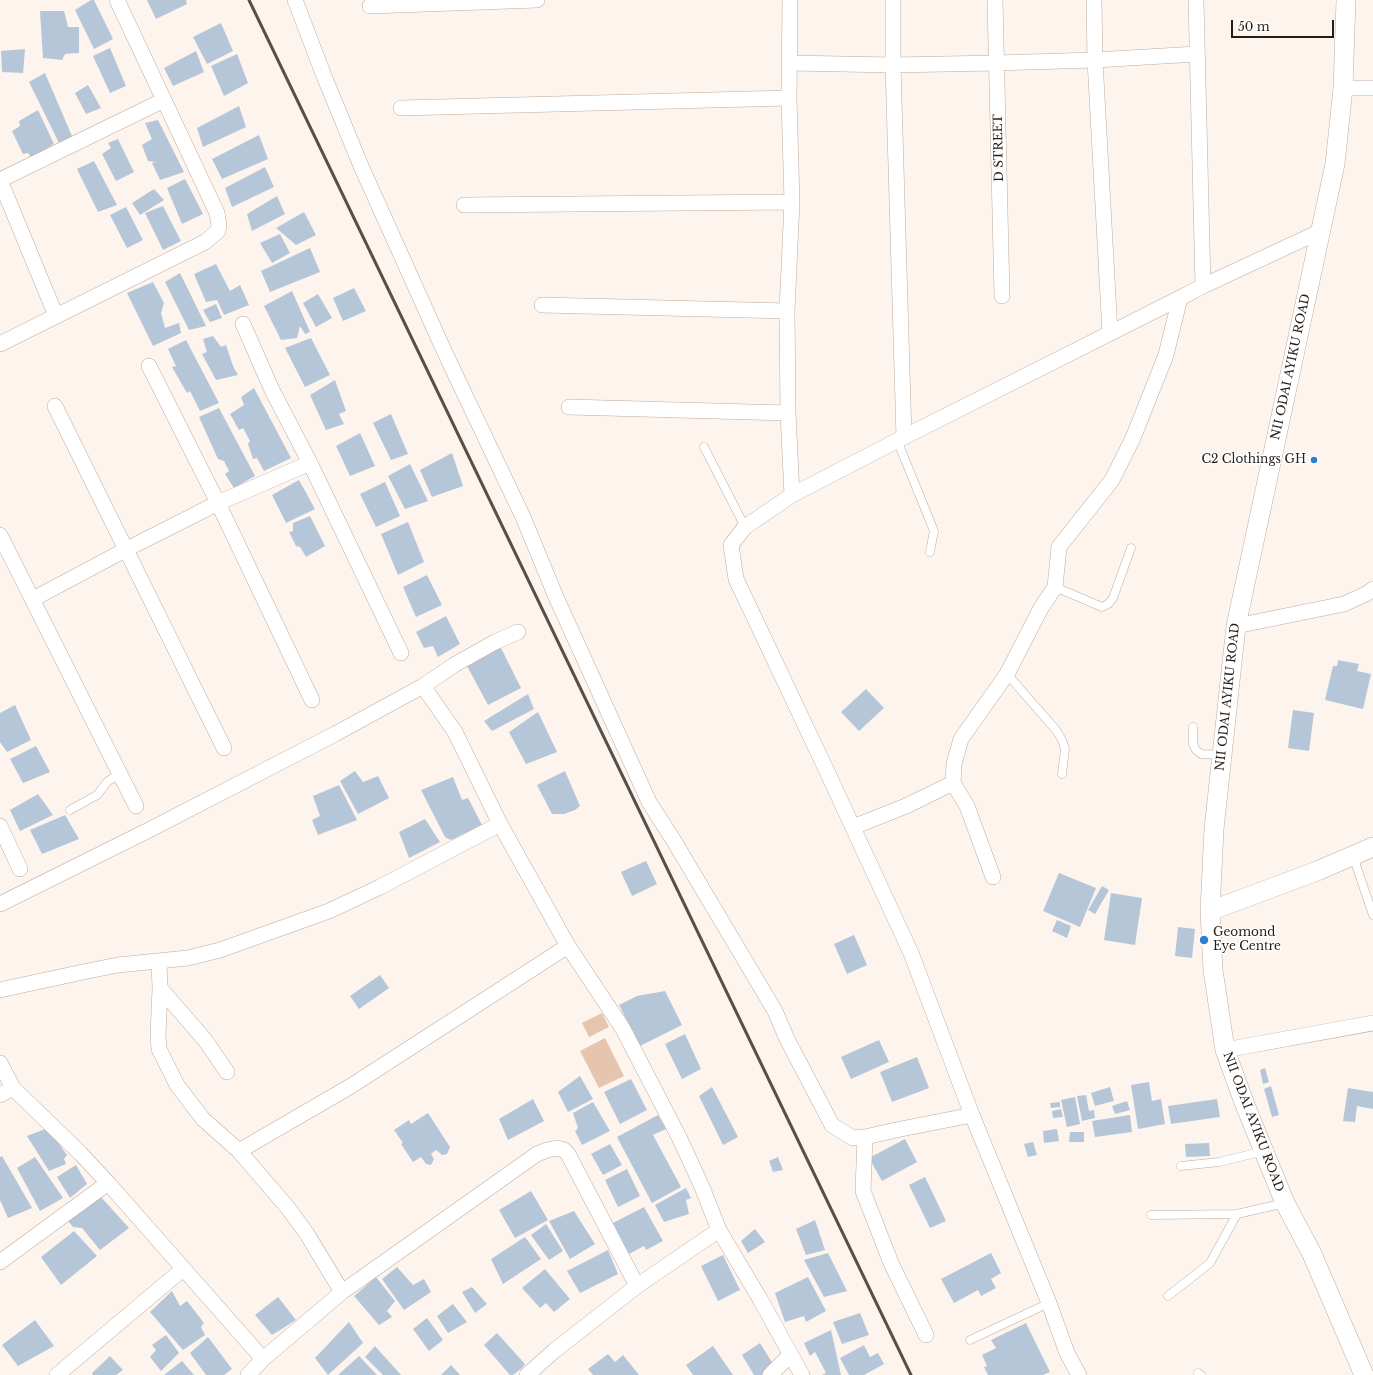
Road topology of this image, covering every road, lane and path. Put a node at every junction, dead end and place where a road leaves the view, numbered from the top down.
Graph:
1 (117, 0) edge
2 (295, 0) edge
3 (507, 0) edge
4 (537, 0) edge
5 (790, 0) edge
6 (893, 0) edge
7 (996, 0) edge
8 (1094, 0) edge
9 (1196, 0) edge
10 (1346, 0) edge
11 (370, 6) dead end
12 (1197, 54) junction
13 (1095, 60) junction
14 (790, 63) junction
15 (996, 63) junction
16 (893, 65) junction
17 (1344, 88) junction
18 (1373, 88) edge
19 (789, 98) junction
20 (164, 100) junction
21 (401, 108) dead end
22 (0, 180) edge
23 (792, 202) junction
24 (464, 205) dead end
25 (1321, 231) junction
26 (1203, 286) junction
27 (1002, 296) dead end
28 (1180, 298) junction
29 (542, 305) dead end
30 (787, 311) junction
31 (56, 316) junction
32 (243, 324) dead end
33 (1110, 333) junction
34 (0, 344) edge
35 (149, 366) dead end
36 (55, 406) dead end
37 (569, 407) dead end
38 (788, 413) junction
39 (900, 438) junction
40 (704, 447) dead end
41 (310, 464) junction
42 (792, 495) junction
43 (218, 503) junction
44 (745, 527) junction
45 (0, 535) edge
46 (1131, 548) dead end
47 (127, 549) junction
48 (930, 552) dead end
49 (1055, 587) junction
50 (1373, 589) edge
51 (33, 599) junction
52 (1236, 626) junction
53 (518, 632) dead end
54 (401, 653) dead end
55 (1007, 674) junction
56 (423, 686) junction
57 (312, 700) dead end
58 (1193, 727) dead end
59 (224, 748) dead end
60 (1222, 755) junction
61 (120, 774) junction
62 (1062, 774) dead end
63 (953, 783) junction
64 (136, 806) dead end
65 (70, 810) dead end
66 (500, 824) junction
67 (0, 826) edge
68 (853, 827) junction
69 (1373, 847) edge
70 (1353, 856) junction
71 (20, 869) dead end
72 (993, 877) dead end
73 (0, 904) edge
74 (1210, 911) junction
75 (1373, 915) edge
76 (568, 946) junction
77 (159, 962) junction
78 (160, 988) junction
79 (0, 990) edge
80 (1373, 1023) edge
81 (1225, 1050) junction
82 (0, 1063) edge
83 (228, 1072) dead end
84 (7, 1091) edge
85 (972, 1115) junction
86 (866, 1137) junction
87 (239, 1151) junction
88 (1264, 1151) junction
89 (1181, 1166) dead end
90 (108, 1184) junction
91 (1285, 1203) junction
92 (1237, 1214) junction
93 (1151, 1215) dead end
94 (719, 1230) junction
95 (0, 1262) edge
96 (183, 1268) junction
97 (637, 1286) junction
98 (342, 1292) junction
99 (1168, 1296) dead end
100 (1049, 1304) junction
101 (926, 1335) dead end
102 (970, 1340) dead end
103 (790, 1354) junction
104 (263, 1359) junction
105 (57, 1375) edge
106 (248, 1375) edge
107 (528, 1375) edge
108 (770, 1375) edge
109 (802, 1375) edge
110 (1079, 1375) edge
111 (1364, 1375) edge

1 - 20 street
2 - 86 street
3 - 4 street
3 - 11 street
5 - 14 street
6 - 16 street
7 - 15 street, D STREET
8 - 13 street
9 - 12 street
10 - 17 street, NII ODAI AYIKU ROAD
12 - 13 street
12 - 26 street
13 - 15 street
13 - 33 street
14 - 16 street
14 - 19 street
15 - 16 street
15 - 27 street, D STREET
16 - 39 street
17 - 18 street
17 - 25 street, NII ODAI AYIKU ROAD
19 - 21 street
19 - 23 street
20 - 22 street
20 - 31 street
22 - 31 street
23 - 24 street
23 - 30 street
25 - 26 street
25 - 52 street, NII ODAI AYIKU ROAD
26 - 28 street
28 - 33 street
28 - 49 street
29 - 30 street
30 - 38 street
31 - 34 street
32 - 41 street
33 - 39 street
35 - 43 street
36 - 47 street
37 - 38 street
38 - 42 street
39 - 42 street
39 - 48 lane
40 - 44 lane
41 - 43 street
41 - 54 street
42 - 44 street
43 - 47 street
43 - 57 street
44 - 68 street
45 - 51 street
46 - 49 lane
47 - 51 street
47 - 59 street
49 - 55 street
50 - 52 street
51 - 61 street
52 - 60 street, NII ODAI AYIKU ROAD
53 - 56 street
55 - 62 lane
55 - 63 street
56 - 66 street
56 - 73 street
58 - 60 lane
60 - 74 street, NII ODAI AYIKU ROAD
61 - 64 street
61 - 65 lane
63 - 68 street
63 - 72 street
66 - 76 street
66 - 77 street
67 - 71 street
68 - 85 street
69 - 70 street
70 - 74 street
70 - 75 lane
74 - 81 street, NII ODAI AYIKU ROAD
76 - 87 street
76 - 94 street
77 - 78 street
77 - 79 street
78 - 83 street
78 - 87 street
80 - 81 street
81 - 88 street, NII ODAI AYIKU ROAD
82 - 84 street
84 - 90 street
85 - 86 street
85 - 100 street
86 - 101 street
87 - 98 street
88 - 89 lane
88 - 91 street, NII ODAI AYIKU ROAD
90 - 95 street
90 - 96 street
91 - 92 lane
91 - 111 street, NII ODAI AYIKU ROAD
92 - 93 lane
92 - 99 lane
94 - 97 street
94 - 103 street
96 - 104 street
96 - 105 street
97 - 98 street
97 - 107 street
98 - 104 street
100 - 102 lane
100 - 110 street
103 - 108 street
103 - 109 street
104 - 106 street

